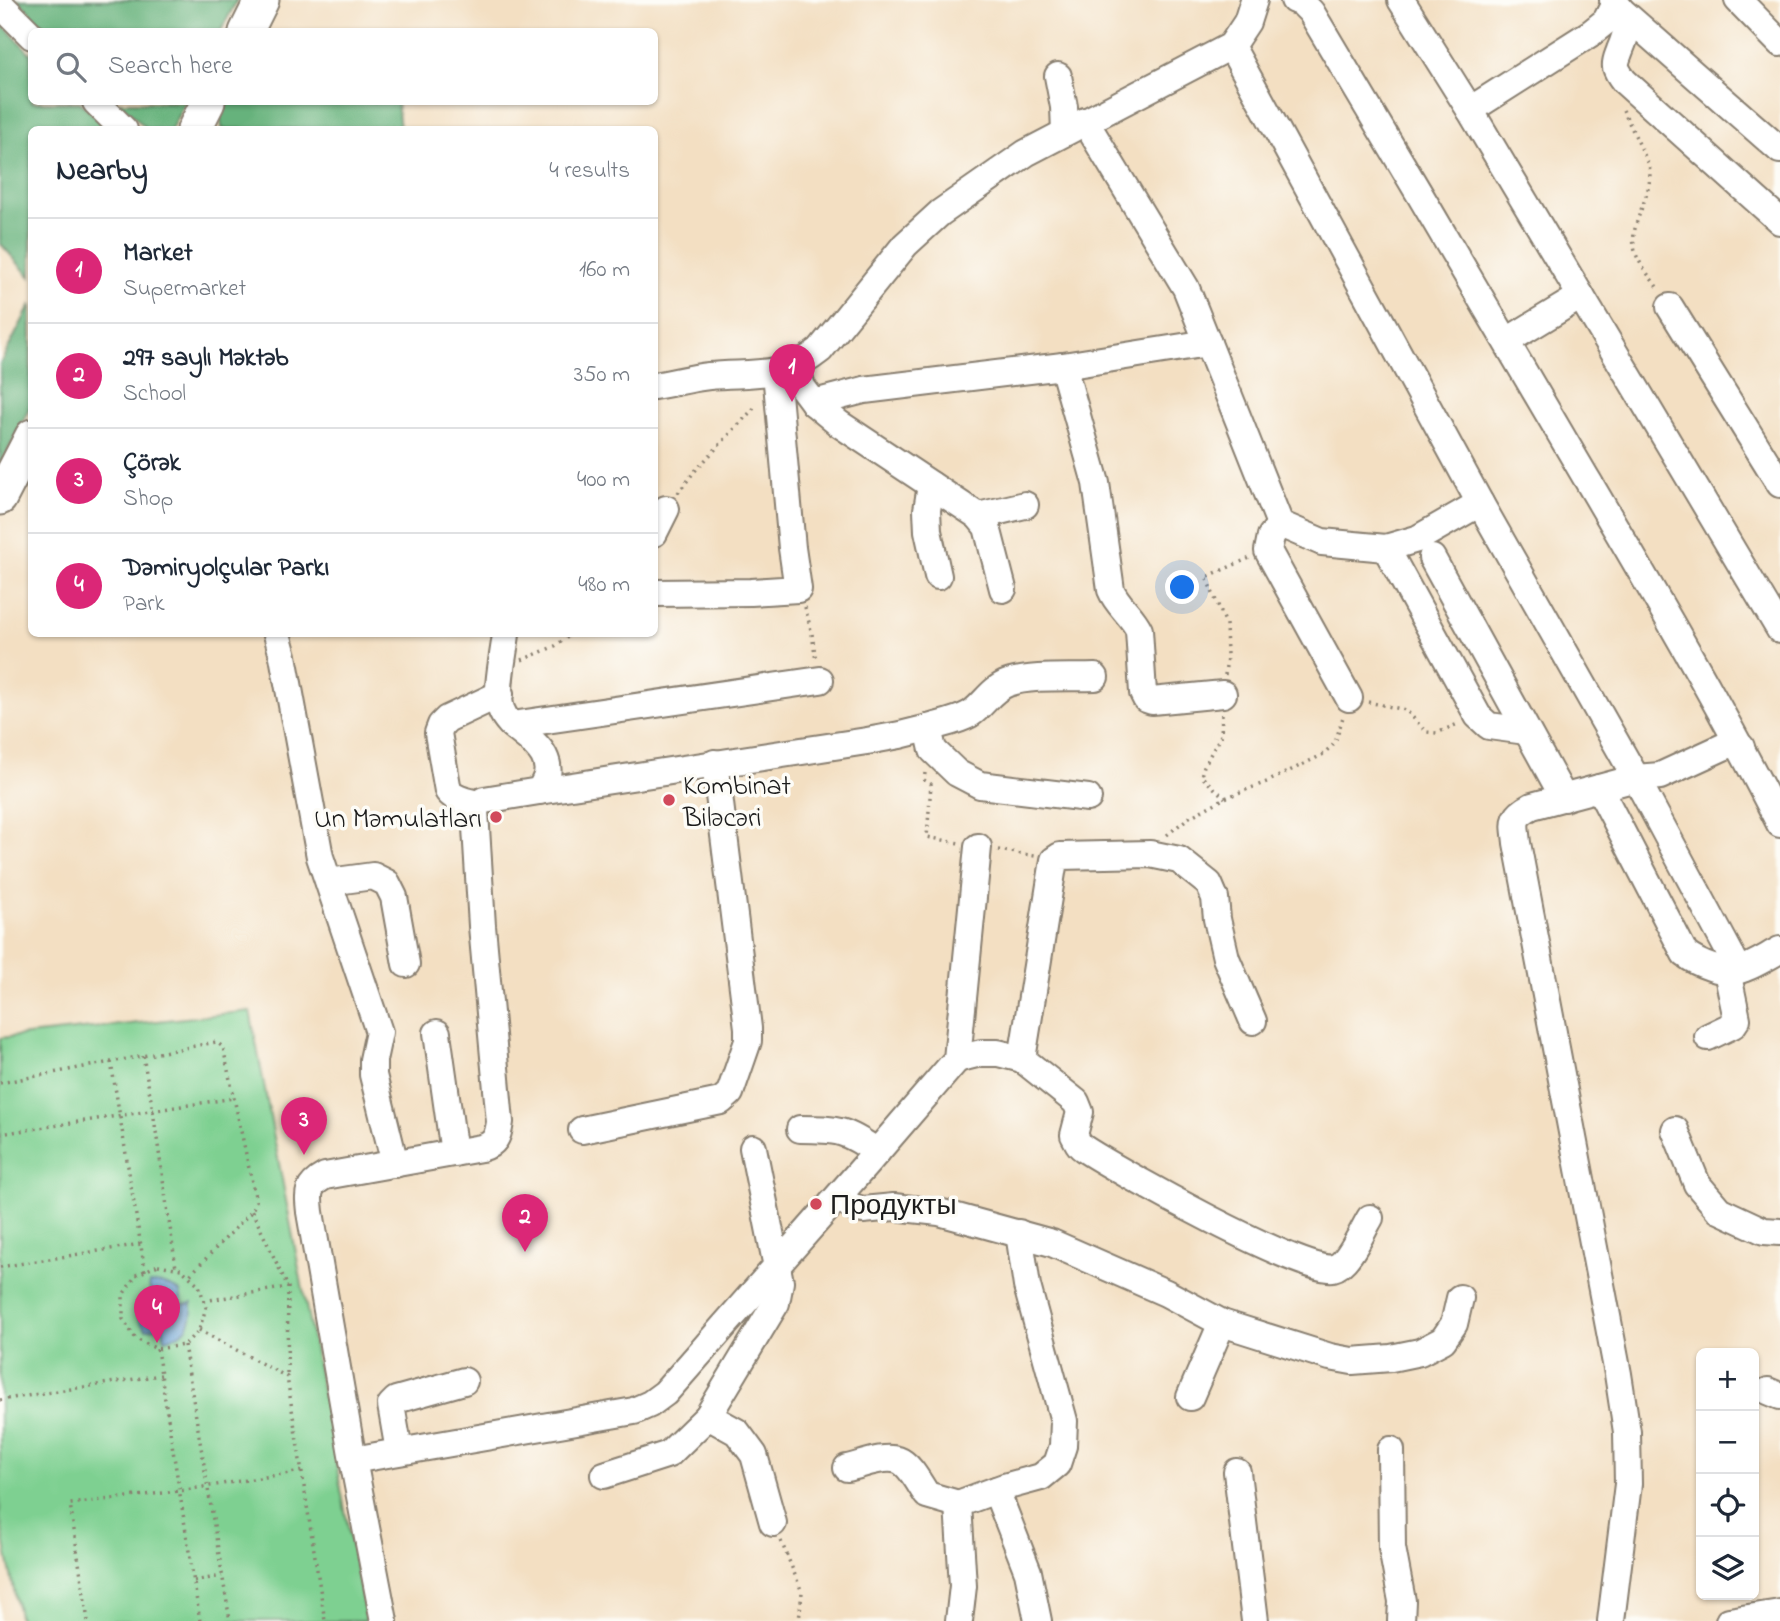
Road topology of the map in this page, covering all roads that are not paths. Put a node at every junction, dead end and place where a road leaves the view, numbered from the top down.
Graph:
1 (262, 0) edge
2 (1254, 0) edge
3 (1294, 0) edge
4 (1401, 0) edge
5 (1738, 0) edge
6 (0, 4) edge
7 (1617, 5) edge
8 (248, 28) edge
9 (28, 32) edge
10 (1780, 43) edge
11 (1231, 46) junction
12 (1058, 76) dead end
13 (99, 105) edge
14 (206, 105) edge
15 (1470, 110) junction
16 (120, 126) edge
17 (196, 126) edge
18 (1075, 127) junction
19 (1780, 150) edge
20 (1780, 221) edge
21 (1581, 296) junction
22 (1670, 307) road end
23 (1507, 341) junction
24 (1208, 343) junction
25 (1063, 366) junction
26 (786, 369) junction
27 (658, 385) edge
28 (814, 403) junction
29 (28, 444) edge
30 (1780, 484) edge
31 (931, 485) junction
32 (0, 498) edge
33 (1480, 503) junction
34 (1025, 505) dead end
35 (666, 509) road end
36 (978, 516) junction
37 (1280, 524) junction
38 (658, 525) edge
39 (1386, 548) junction
40 (1432, 558) dead end
41 (938, 576) dead end
42 (1003, 589) dead end
43 (658, 593) edge
44 (1780, 630) edge
45 (278, 637) edge
46 (506, 637) edge
47 (1095, 677) dead end
48 (500, 681) junction
49 (820, 681) dead end
50 (1223, 695) road end
51 (1349, 698) road end
52 (512, 725) junction
53 (928, 728) junction
54 (1526, 731) junction
55 (1741, 747) junction
56 (715, 763) junction
57 (1636, 778) junction
58 (1598, 788) junction
59 (539, 791) junction
60 (1088, 798) dead end
61 (1564, 798) junction
62 (478, 804) junction
63 (1780, 824) edge
64 (978, 847) dead end
65 (329, 882) junction
66 (1780, 950) edge
67 (406, 964) dead end
68 (1733, 970) junction
69 (1253, 1021) dead end
70 (437, 1033) dead end
71 (1709, 1037) dead end
72 (957, 1059) junction
73 (1022, 1059) junction
74 (800, 1129) dead end
75 (582, 1130) dead end
76 (1675, 1130) dead end
77 (753, 1148) dead end
78 (877, 1152) junction
79 (454, 1153) junction
80 (395, 1164) junction
81 (839, 1196) junction
82 (1370, 1217) dead end
83 (1780, 1232) edge
84 (1019, 1233) junction
85 (777, 1266) junction
86 (1460, 1298) dead end
87 (1222, 1323) junction
88 (464, 1381) dead end
89 (1190, 1397) dead end
90 (708, 1416) junction
91 (1391, 1450) dead end
92 (399, 1451) junction
93 (353, 1460) junction
94 (847, 1468) dead end
95 (1237, 1472) dead end
96 (604, 1475) dead end
97 (996, 1490) junction
98 (958, 1504) junction
99 (773, 1523) road end
100 (1780, 1613) edge
101 (384, 1621) edge
102 (960, 1621) edge
103 (1038, 1621) edge
104 (1255, 1621) edge
105 (1401, 1621) edge
106 (1611, 1621) edge
107 (1729, 1621) edge

1 - 8 main road
2 - 11 street
3 - 23 street
4 - 15 street
5 - 10 street
6 - 9 street
7 - 15 street
7 - 19 street
7 - 20 street
11 - 18 street
11 - 33 street
12 - 18 street
13 - 16 street
14 - 17 main road
15 - 21 street
18 - 24 street
18 - 26 street
21 - 23 street
21 - 44 street
22 - 30 street
23 - 55 street
24 - 25 street
24 - 37 street
25 - 28 street
25 - 50 street
26 - 27 street
26 - 28 street
26 - 43 street
28 - 31 street
29 - 32 main road
31 - 36 street
31 - 41 street
33 - 39 street
33 - 57 street
34 - 36 street
35 - 38 street
36 - 42 street
37 - 39 street
37 - 51 street
39 - 54 street
40 - 54 street
45 - 65 street
46 - 48 street
47 - 53 street
48 - 52 street
48 - 62 street
49 - 52 street
52 - 59 street
53 - 56 street
53 - 60 street
54 - 61 street
55 - 57 street
55 - 63 street
56 - 59 street
56 - 75 street
57 - 58 street
57 - 68 street
58 - 61 street
58 - 68 street
59 - 62 street
61 - 106 street
62 - 79 street
64 - 72 street
65 - 67 street
65 - 80 street
66 - 68 street
68 - 71 street
69 - 73 street
70 - 79 street
72 - 73 street
72 - 78 street
73 - 82 street
74 - 78 street
76 - 83 street
77 - 85 street
78 - 81 street
79 - 80 street
80 - 93 street
81 - 84 street
81 - 85 street
84 - 87 street
84 - 97 street
85 - 90 street
85 - 92 street
86 - 87 street
87 - 89 street
88 - 92 street
90 - 96 street
90 - 99 street
91 - 105 street
92 - 93 street
93 - 101 street
94 - 98 street
95 - 104 street
97 - 98 street
97 - 103 street
98 - 102 street
100 - 107 street

